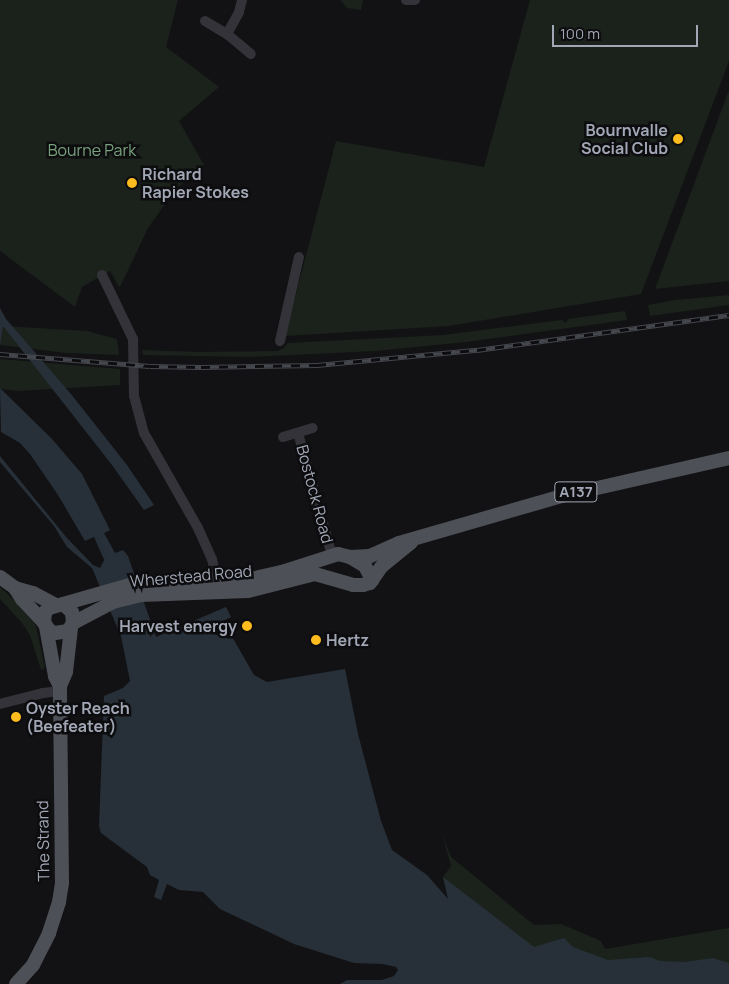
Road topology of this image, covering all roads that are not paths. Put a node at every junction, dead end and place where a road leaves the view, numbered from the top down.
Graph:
1 (242, 0) edge
2 (406, 0) edge
3 (415, 0) edge
4 (205, 21) dead end
5 (227, 34) junction
6 (251, 54) dead end
7 (298, 258) dead end
8 (102, 275) dead end
9 (280, 341) dead end
10 (313, 428) dead end
11 (298, 433) junction
12 (283, 437) dead end
13 (729, 458) edge
14 (426, 534) junction
15 (332, 556) junction
16 (350, 557) junction
17 (0, 578) edge
18 (372, 580) junction
19 (217, 581) junction
20 (15, 588) junction
21 (139, 589) junction
22 (98, 600) junction
23 (59, 604) junction
24 (45, 625) junction
25 (72, 626) junction
26 (60, 689) junction
27 (0, 704) edge
28 (16, 984) edge

1 - 5 street
2 - 3 street
4 - 5 street
5 - 6 street
7 - 9 street
8 - 19 street
10 - 11 street, Bostock Road
11 - 12 street, Bostock Road
11 - 15 street, Bostock Road
13 - 14 main road, Wherstead Road / A137
14 - 16 main road, Wherstead Road / A137
14 - 18 main road, Wherstead Road / A137
15 - 16 main road, Wherstead Road / A137
15 - 19 main road, Wherstead Road / A137
16 - 18 main road
17 - 20 main road
18 - 21 main road, Wherstead Road / A137
19 - 21 main road, Wherstead Road / A137
20 - 23 main road
20 - 24 main road
21 - 22 main road, Wherstead Road / A137
22 - 23 main road, Wherstead Road / A137
22 - 25 main road, Wherstead Road / A137
23 - 24 main road
23 - 25 main road
24 - 25 main road, Wherstead Road / A137
24 - 26 main road, The Strand
25 - 26 main road, The Strand
26 - 27 street
26 - 28 main road, The Strand

